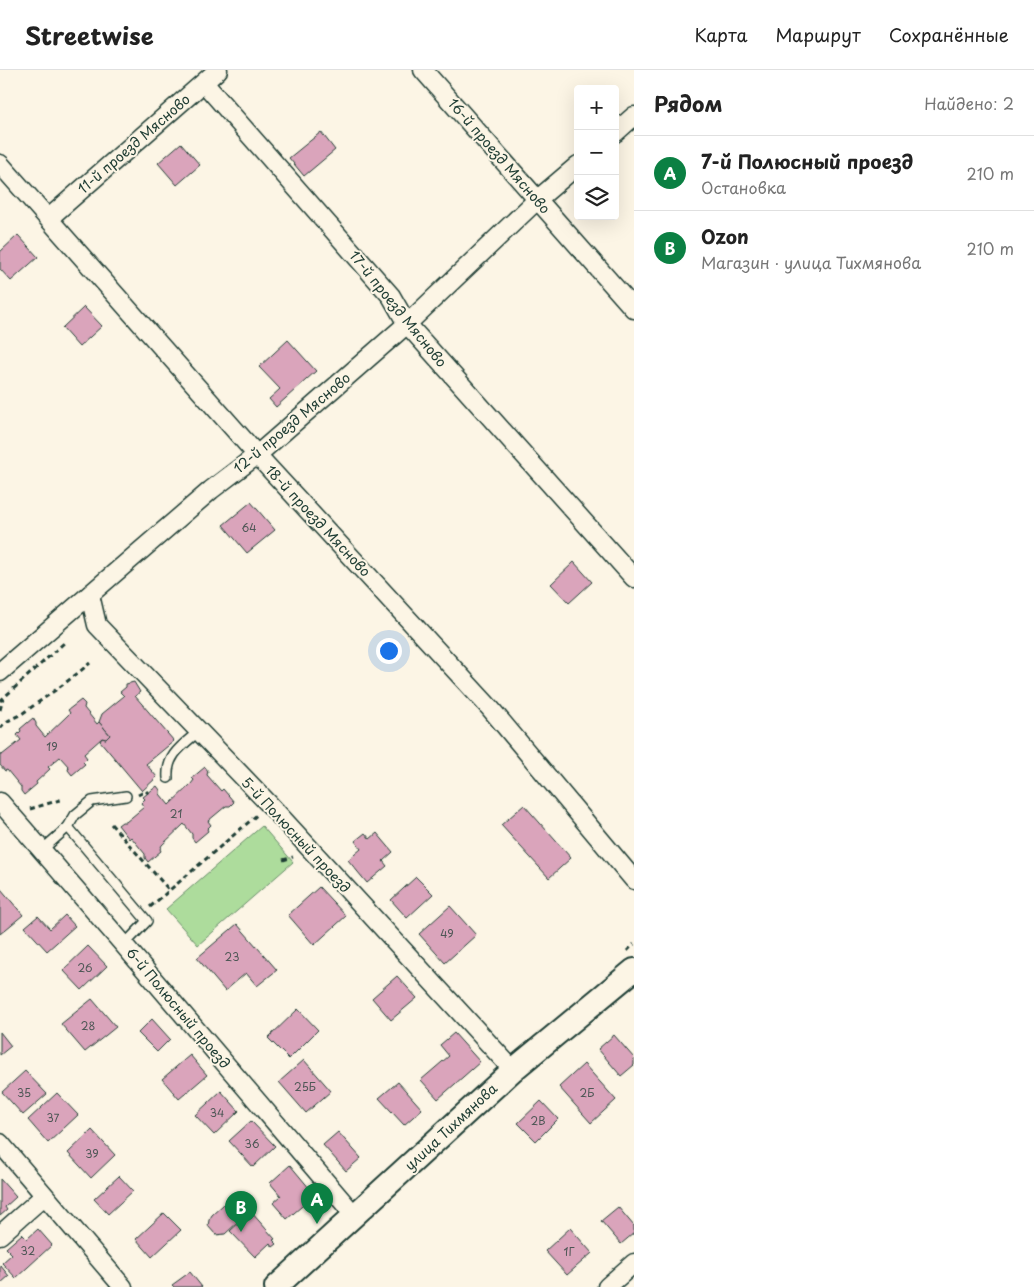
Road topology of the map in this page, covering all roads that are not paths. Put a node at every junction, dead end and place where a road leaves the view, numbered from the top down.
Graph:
1 (218, 70) edge
2 (423, 70) edge
3 (204, 83) junction
4 (634, 116) edge
5 (618, 130) edge
6 (0, 164) edge
7 (574, 168) edge
8 (538, 200) junction
9 (49, 218) junction
10 (634, 309) edge
11 (407, 324) junction
12 (258, 455) junction
13 (634, 578) edge
14 (90, 595) junction
15 (0, 672) edge
16 (199, 731) junction
17 (168, 778) dead end
18 (126, 796) dead end
19 (0, 802) edge
20 (68, 827) junction
21 (42, 850) junction
22 (634, 880) edge
23 (124, 945) junction
24 (631, 964) edge
25 (513, 1070) junction
26 (0, 1143) edge
27 (44, 1196) junction
28 (355, 1216) junction
29 (0, 1235) edge
30 (634, 1263) edge
31 (123, 1287) edge
32 (276, 1287) edge
33 (607, 1287) edge

1 - 3 street, 11-й проезд Мясново
2 - 8 street, 16-й проезд Мясново
3 - 9 street, 11-й проезд Мясново
3 - 11 street, 17-й проезд Мясново
4 - 5 street
6 - 9 street, 18-й проезд Мясново
7 - 8 street, 12-й проезд Мясново
8 - 10 street, 16-й проезд Мясново
8 - 11 street, 12-й проезд Мясново
9 - 12 street, 18-й проезд Мясново
11 - 12 street, 12-й проезд Мясново
11 - 13 street, 17-й проезд Мясново
12 - 14 street, 12-й проезд Мясново
12 - 22 street, 18-й проезд Мясново
14 - 15 street, 12-й проезд Мясново
14 - 16 street, 5-й Полюсный проезд
16 - 17 lane
16 - 25 street, 5-й Полюсный проезд
18 - 20 lane
19 - 21 street, 6-й Полюсный проезд
20 - 21 lane
20 - 23 lane
21 - 23 street, 6-й Полюсный проезд
23 - 28 street, 6-й Полюсный проезд
24 - 25 street, улица Тихмянова
25 - 28 street, улица Тихмянова
26 - 27 street
27 - 29 street
27 - 31 street
28 - 32 street, улица Тихмянова
30 - 33 street

